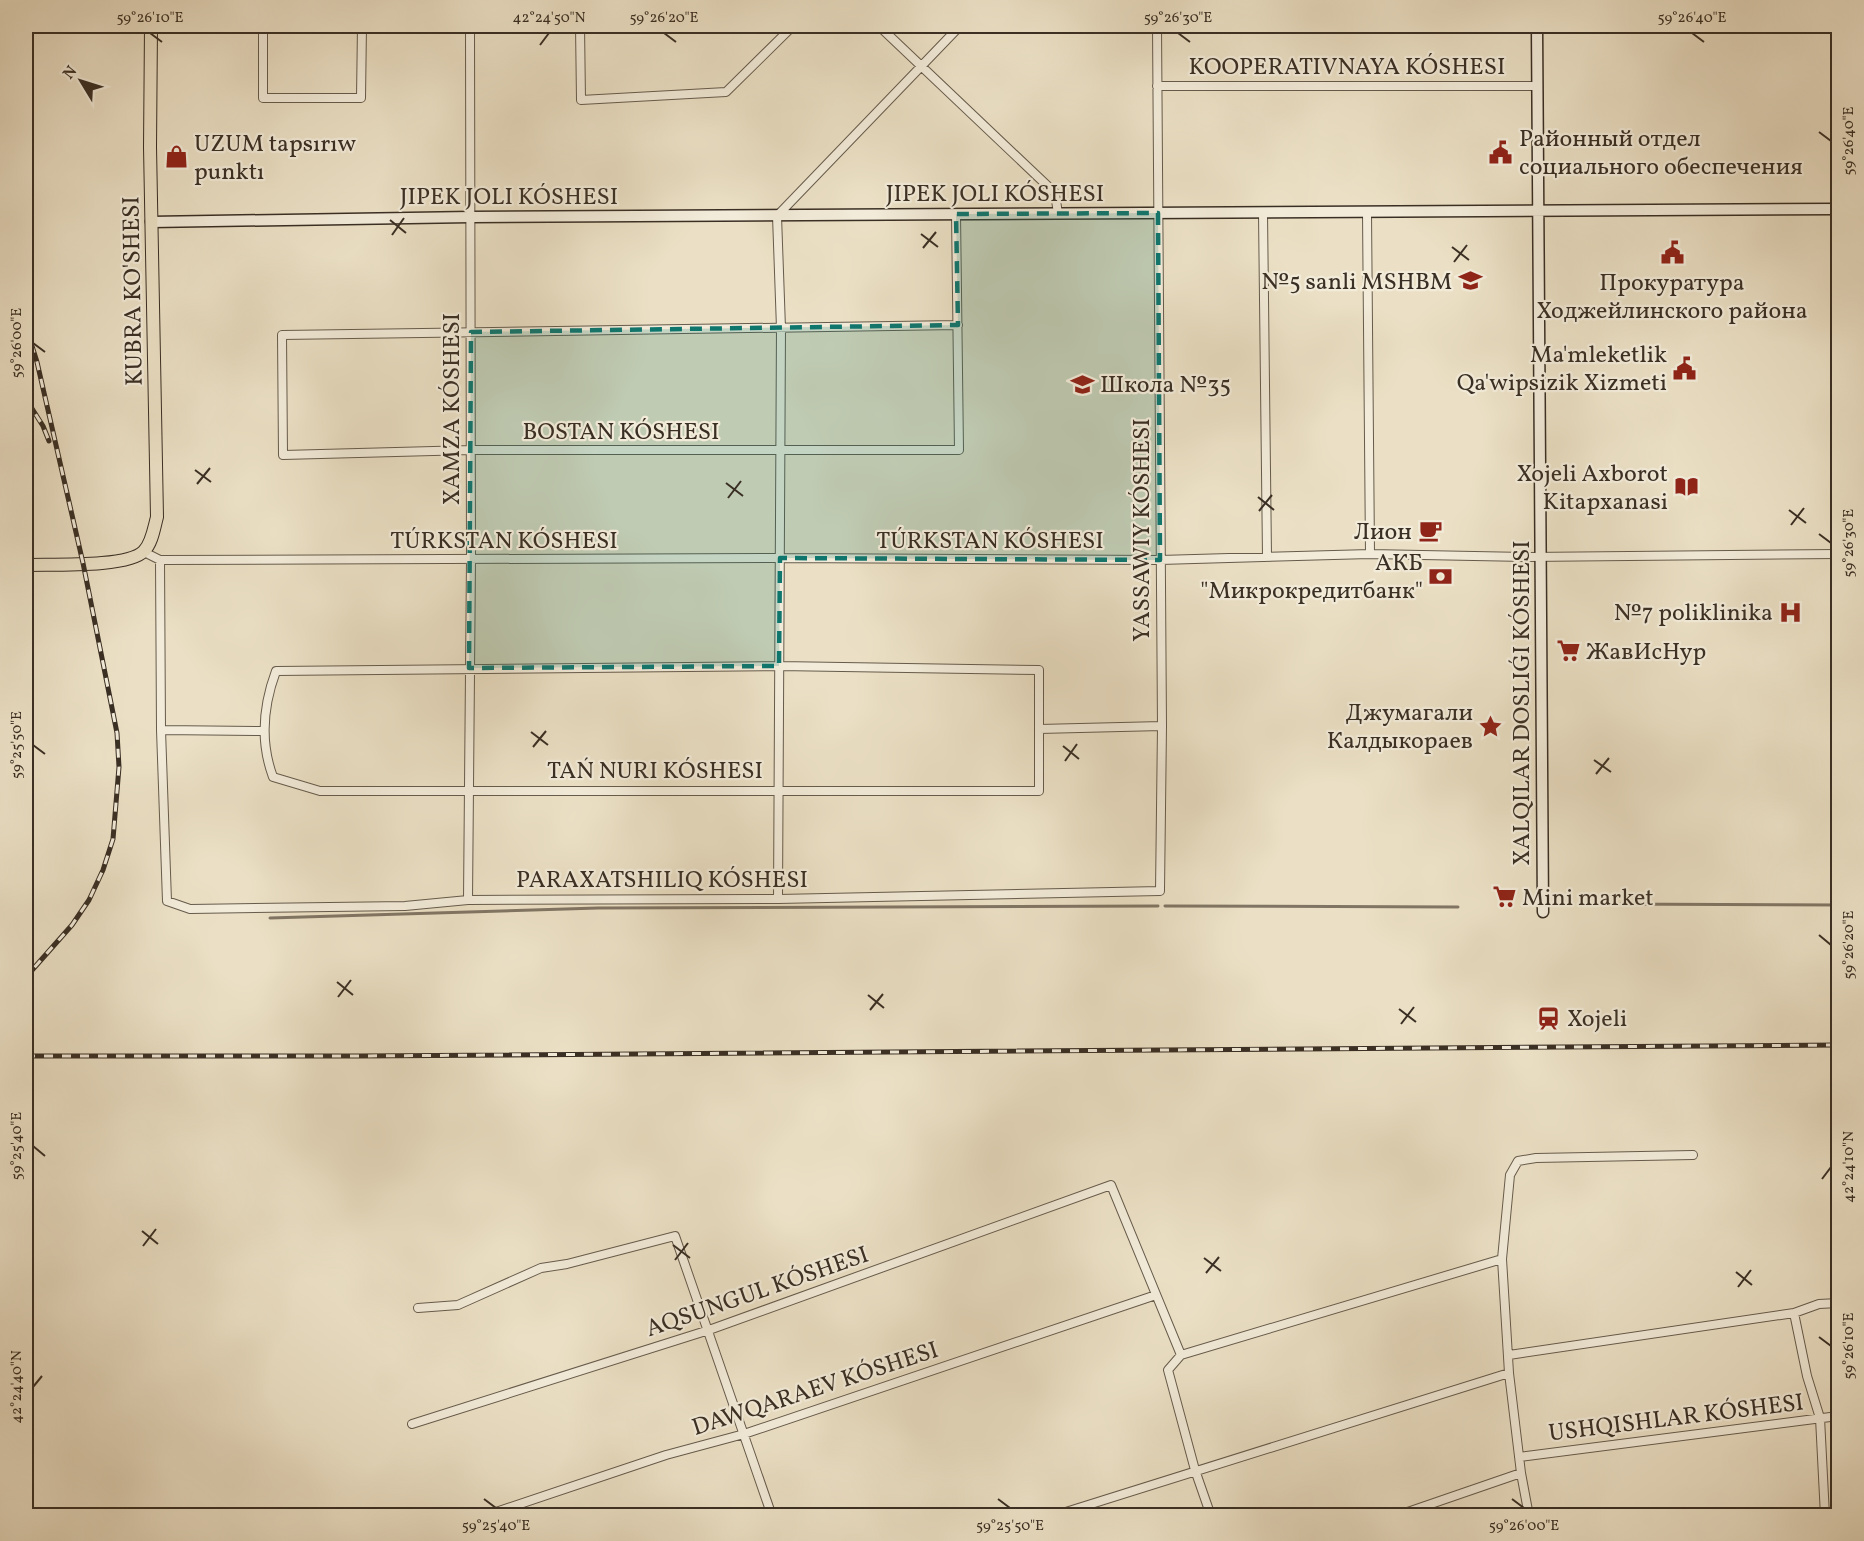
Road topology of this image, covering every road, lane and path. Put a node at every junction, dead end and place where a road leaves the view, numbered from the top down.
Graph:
1 (151, 26) edge
2 (263, 26) edge
3 (362, 26) edge
4 (470, 26) edge
5 (580, 26) edge
6 (793, 26) edge
7 (879, 26) edge
8 (960, 26) edge
9 (1157, 26) edge
10 (1537, 26) edge
11 (921, 66) junction
12 (1157, 86) junction
13 (1537, 86) junction
14 (1839, 209) edge
15 (1538, 211) junction
16 (1158, 213) junction
17 (1263, 213) junction
18 (1367, 213) junction
19 (956, 214) junction
20 (1058, 214) junction
21 (777, 216) junction
22 (471, 217) junction
23 (151, 222) junction
24 (958, 325) junction
25 (781, 328) junction
26 (471, 332) junction
27 (471, 450) junction
28 (780, 451) junction
29 (144, 552) junction
30 (1370, 554) junction
31 (1839, 554) edge
32 (1267, 557) junction
33 (1540, 557) junction
34 (780, 558) junction
35 (471, 559) junction
36 (160, 560) junction
37 (1160, 560) junction
38 (26, 565) edge
39 (779, 666) junction
40 (469, 668) junction
41 (1162, 726) junction
42 (161, 729) junction
43 (1039, 729) junction
44 (263, 730) junction
45 (468, 790) junction
46 (780, 790) junction
47 (778, 899) junction
48 (468, 900) junction
49 (1544, 912) dead end
50 (1693, 1155) dead end
51 (1502, 1259) junction
52 (1156, 1295) junction
53 (1839, 1302) edge
54 (418, 1308) dead end
55 (1794, 1312) junction
56 (709, 1330) junction
57 (1181, 1355) junction
58 (1509, 1355) junction
59 (1509, 1373) junction
60 (1839, 1416) edge
61 (1820, 1418) junction
62 (412, 1424) dead end
63 (744, 1434) junction
64 (1519, 1457) junction
65 (1195, 1470) junction
66 (1521, 1473) junction
67 (484, 1515) edge
68 (772, 1515) edge
69 (1053, 1515) edge
70 (1211, 1515) edge
71 (1396, 1515) edge
72 (1529, 1515) edge
73 (1825, 1515) edge

1 - 23 main road, KUBRA KO'SHESI
2 - 3 street
4 - 22 street, XAMZA KÓSHESI
5 - 6 street
7 - 11 street
8 - 11 street
9 - 12 street, YASSAWIY KÓSHESI
10 - 13 street
11 - 20 street
11 - 21 street
12 - 13 street, KOOPERATIVNAYA KÓSHESI
12 - 16 street, YASSAWIY KÓSHESI
13 - 15 street
14 - 15 street
15 - 18 street
15 - 33 street
16 - 17 street
16 - 20 street
16 - 37 street, YASSAWIY KÓSHESI
17 - 18 street
17 - 32 street
18 - 30 street
19 - 20 street
19 - 21 street
19 - 24 street
21 - 22 street
21 - 25 street
22 - 23 street
22 - 26 street, XAMZA KÓSHESI
23 - 29 main road, KUBRA KO'SHESI
24 - 25 street
24 - 28 street, BOSTAN KÓSHESI
25 - 26 street
25 - 28 street
26 - 27 street, XAMZA KÓSHESI
26 - 27 street, BOSTAN KÓSHESI
27 - 28 street, BOSTAN KÓSHESI
27 - 35 street, XAMZA KÓSHESI
28 - 34 street
29 - 36 street, TÚRKSTAN KÓSHESI
29 - 38 main road
30 - 32 street, TÚRKSTAN KÓSHESI
30 - 33 street, TÚRKSTAN KÓSHESI
31 - 33 street, TÚRKSTAN KÓSHESI
32 - 37 street, TÚRKSTAN KÓSHESI
33 - 49 street
34 - 35 street, TÚRKSTAN KÓSHESI
34 - 37 street, TÚRKSTAN KÓSHESI
34 - 39 street
35 - 36 street, TÚRKSTAN KÓSHESI
35 - 40 street, XAMZA KÓSHESI
36 - 42 street
37 - 41 street, YASSAWIY KÓSHESI
39 - 40 street
39 - 43 street
39 - 46 street
40 - 44 street
40 - 45 street, XAMZA KÓSHESI
41 - 43 street
41 - 47 street, YASSAWIY KÓSHESI
42 - 44 street
42 - 48 street
43 - 46 street
44 - 45 street
45 - 46 street
45 - 48 street, XAMZA KÓSHESI
46 - 47 street
47 - 48 street
50 - 51 street
51 - 57 street
51 - 58 street
52 - 56 street, AQSUNGUL KÓSHESI
52 - 57 street
52 - 63 street, DAWQARAEV KÓSHESI
53 - 55 street
54 - 56 street
55 - 58 street
55 - 61 street
56 - 62 street, AQSUNGUL KÓSHESI
56 - 63 street
57 - 65 street
58 - 59 street
59 - 64 street
59 - 65 street
60 - 61 street, USHQISHLAR KÓSHESI
61 - 64 street, USHQISHLAR KÓSHESI
61 - 73 street
63 - 67 street, DAWQARAEV KÓSHESI
63 - 68 street
64 - 66 street
65 - 69 street
65 - 70 street
66 - 71 street
66 - 72 street

